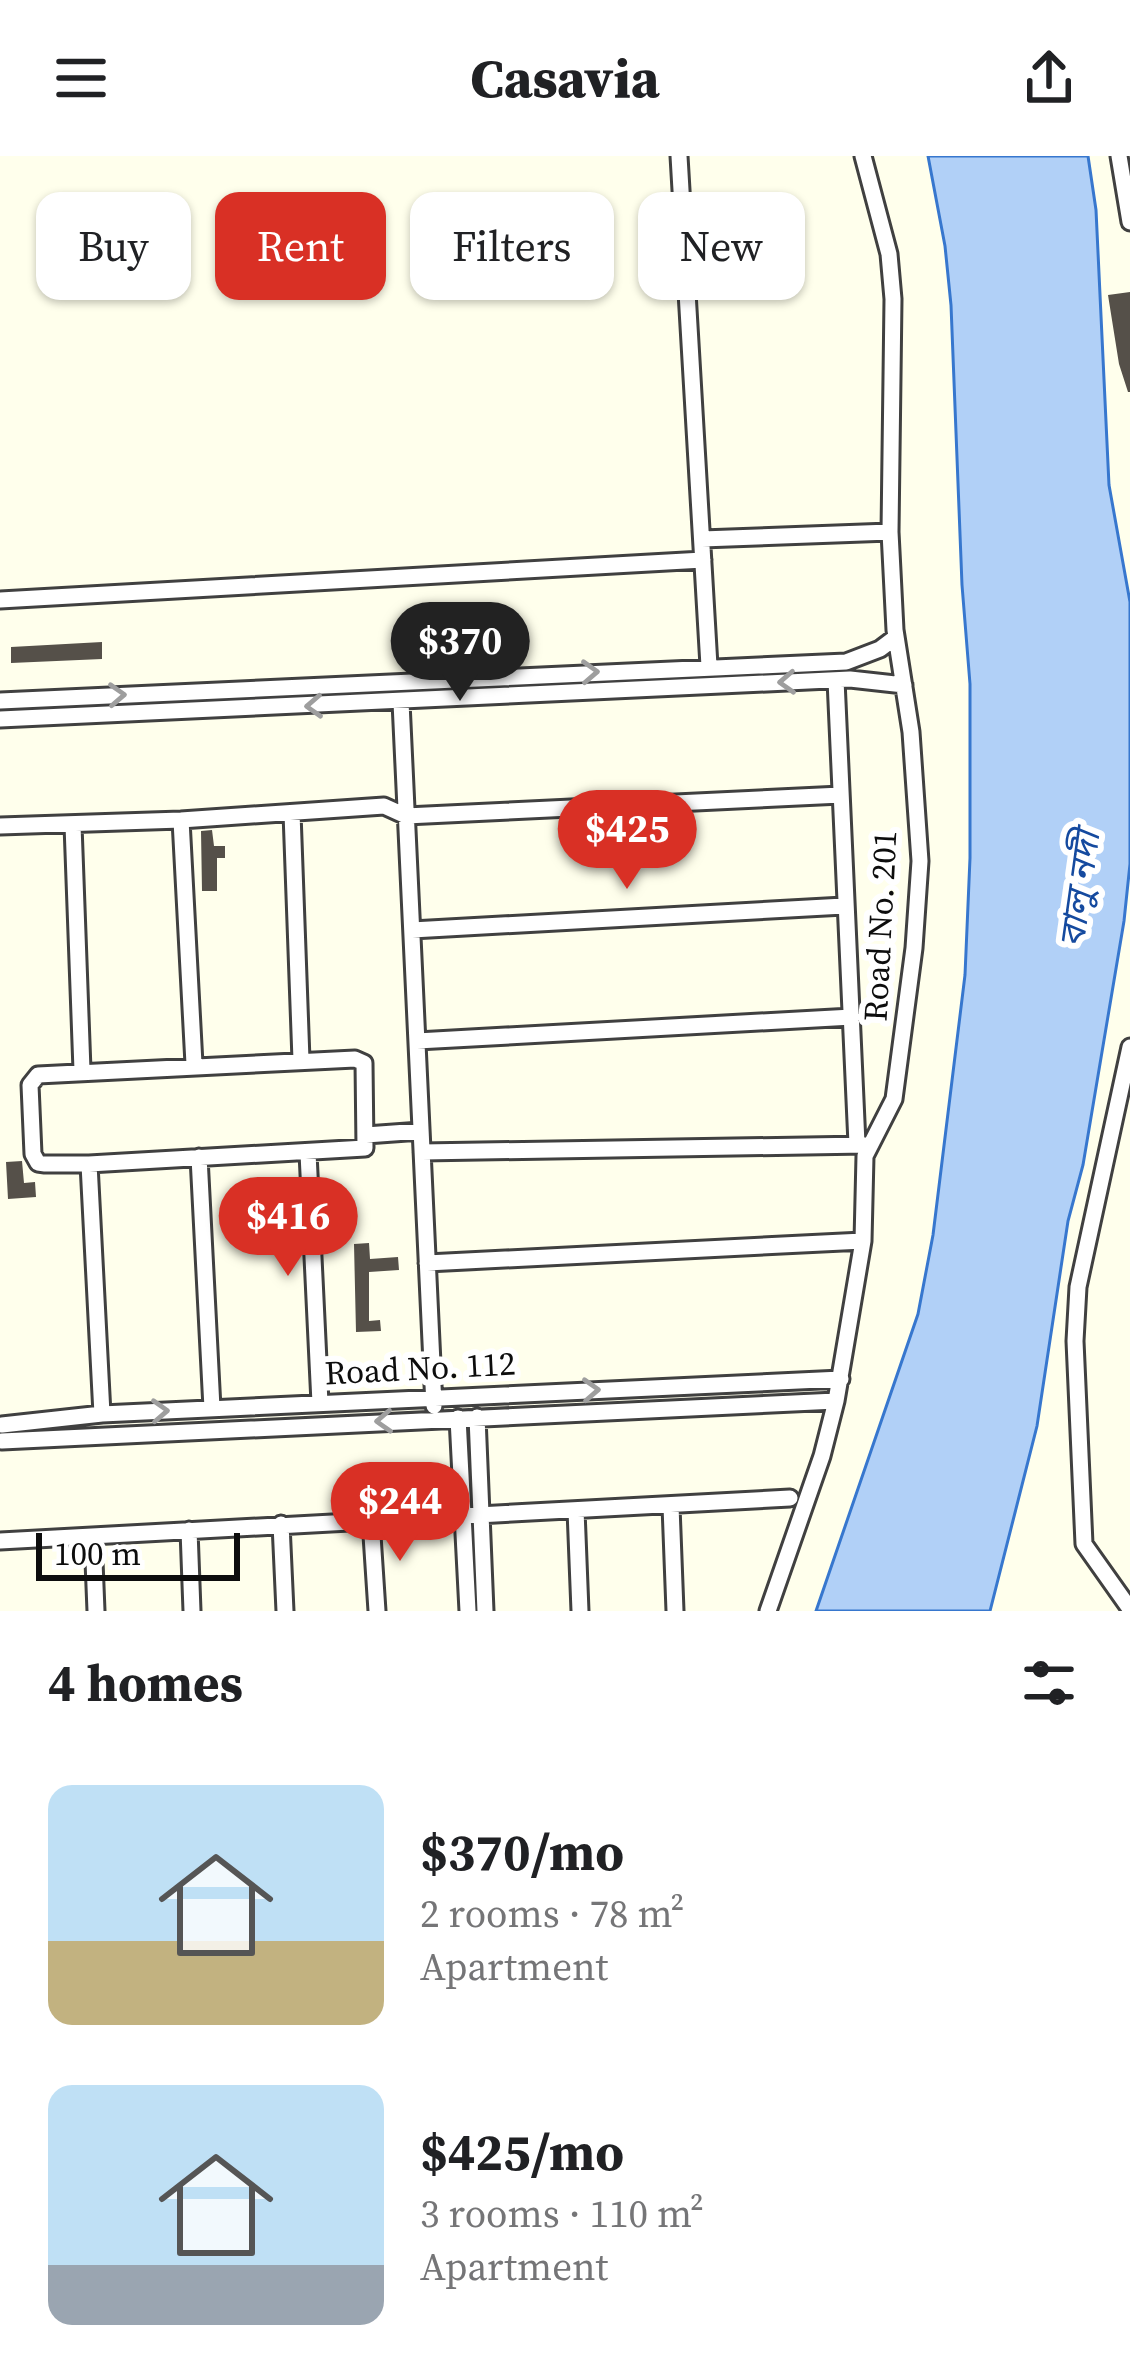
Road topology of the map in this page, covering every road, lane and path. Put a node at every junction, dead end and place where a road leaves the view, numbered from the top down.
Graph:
1 (679, 156) edge
2 (862, 156) edge
3 (1119, 156) edge
4 (1130, 222) edge
5 (890, 532) junction
6 (702, 539) junction
7 (703, 560) junction
8 (0, 600) edge
9 (896, 637) junction
10 (710, 666) junction
11 (836, 680) junction
12 (904, 685) junction
13 (0, 700) edge
14 (401, 702) junction
15 (0, 719) edge
16 (841, 795) junction
17 (292, 813) junction
18 (406, 815) junction
19 (181, 820) junction
20 (73, 825) junction
21 (0, 826) edge
22 (844, 906) junction
23 (412, 930) junction
24 (852, 1017) junction
25 (417, 1041) junction
26 (1130, 1047) edge
27 (301, 1060) junction
28 (194, 1064) junction
29 (82, 1070) junction
30 (421, 1131) junction
31 (366, 1135) junction
32 (862, 1144) junction
33 (422, 1152) junction
34 (308, 1153) junction
35 (199, 1157) junction
36 (89, 1164) junction
37 (863, 1241) junction
38 (427, 1263) junction
39 (841, 1379) junction
40 (433, 1397) junction
41 (836, 1401) junction
42 (320, 1402) junction
43 (212, 1408) junction
44 (102, 1414) junction
45 (477, 1417) junction
46 (458, 1418) junction
47 (435, 1419) junction
48 (1, 1433) edge
49 (790, 1498) dead end
50 (670, 1506) junction
51 (575, 1510) junction
52 (482, 1515) junction
53 (463, 1516) junction
54 (371, 1520) junction
55 (281, 1524) junction
56 (189, 1530) junction
57 (93, 1536) junction
58 (0, 1541) edge
59 (1130, 1609) edge
60 (96, 1611) edge
61 (192, 1611) edge
62 (285, 1611) edge
63 (377, 1611) edge
64 (468, 1611) edge
65 (485, 1611) edge
66 (580, 1611) edge
67 (675, 1611) edge
68 (768, 1611) edge

1 - 6 street
2 - 5 street, Road No. 201
3 - 4 street
5 - 6 street
5 - 9 street, Road No. 201
6 - 7 street
7 - 8 street
7 - 10 street
9 - 10 street
9 - 12 street, Road No. 201
13 -> 10 street
11 - 12 street
11 -> 14 street
11 - 16 street
12 - 32 street, Road No. 201
14 -> 15 street
14 - 18 street
16 - 18 street
16 - 22 street
17 - 18 street
17 - 19 street
17 - 27 street
18 - 23 street
19 - 20 street
19 - 28 street
20 - 21 street
20 - 29 street
22 - 23 street
22 - 24 street
23 - 25 street
24 - 25 street
24 - 32 street
25 - 30 street
26 - 59 street
27 - 28 street
27 - 31 street
28 - 29 street
29 - 36 street
30 - 31 street
30 - 33 street
31 - 34 street
32 - 33 street
32 - 37 street, Road No. 201
33 - 38 street
34 - 35 street
34 - 42 street
35 - 36 street
35 - 43 street
36 - 44 street
37 - 38 street
37 - 39 street, Road No. 201
38 - 40 street
40 -> 39 street, Road No. 112
39 - 41 street, Road No. 201
40 - 42 street, Road No. 112
40 - 47 street
41 - 45 street, Road No. 112
41 - 68 street, Road No. 201
42 - 43 street, Road No. 112
44 -> 43 street, Road No. 112
44 - 48 street, Road No. 112
45 - 46 street, Road No. 112
45 - 52 street
46 - 47 street, Road No. 112
46 - 53 street
47 -> 48 street, Road No. 112
49 - 50 street
50 - 51 street
50 - 67 street
51 - 52 street
51 - 66 street
52 - 53 street
52 - 65 street
53 - 54 street
53 - 64 street
54 - 55 street
54 - 63 street
55 - 56 street
55 - 62 street
56 - 57 street
56 - 61 street
57 - 58 street
57 - 60 street

